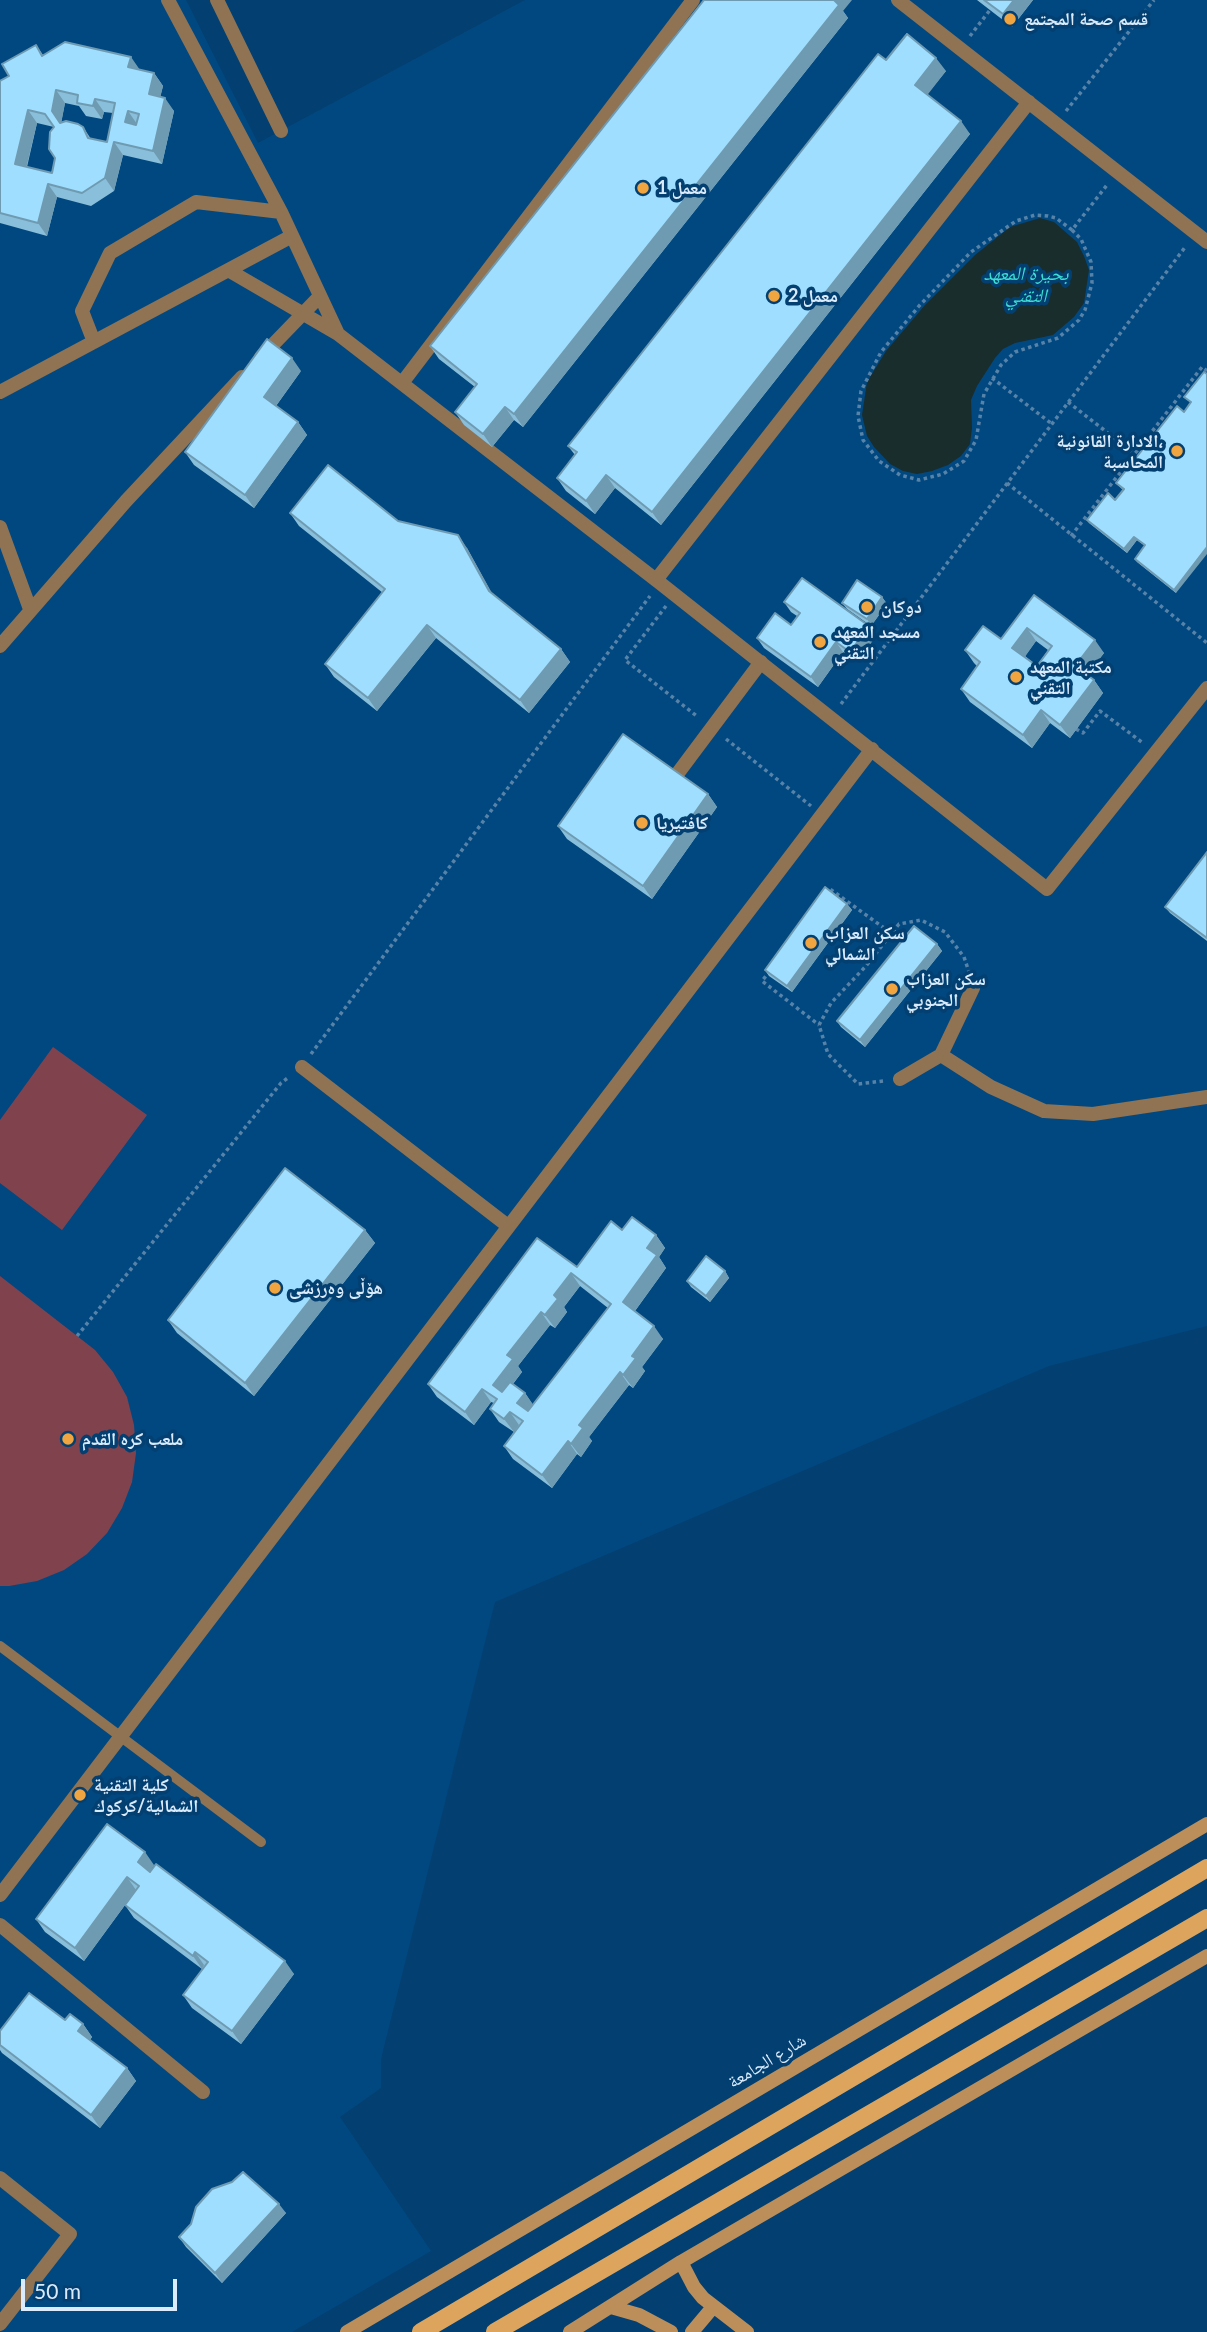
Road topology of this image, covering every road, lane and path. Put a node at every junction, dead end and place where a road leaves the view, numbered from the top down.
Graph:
1 (168, 0) edge
2 (217, 0) edge
3 (692, 0) edge
4 (898, 0) edge
5 (1154, 0) edge
6 (990, 10) edge
7 (960, 49) junction
8 (1029, 102) junction
9 (1056, 124) junction
10 (281, 131) dead end
11 (1117, 172) junction
12 (281, 212) junction
13 (1072, 230) junction
14 (292, 236) junction
15 (1201, 237) edge
16 (228, 270) junction
17 (320, 296) junction
18 (303, 313) junction
19 (338, 334) junction
20 (94, 342) junction
21 (1207, 371) edge
22 (992, 378) junction
23 (402, 383) junction
24 (0, 392) edge
25 (1068, 402) junction
26 (1052, 424) junction
27 (1135, 454) junction
28 (1007, 483) junction
29 (0, 527) edge
30 (1071, 536) junction
31 (658, 581) junction
32 (674, 594) junction
33 (30, 609) junction
34 (1207, 642) edge
35 (0, 646) edge
36 (761, 662) junction
37 (1207, 688) edge
38 (831, 717) junction
39 (712, 728) junction
40 (1076, 729) dead end
41 (872, 749) junction
42 (1156, 753) junction
43 (675, 777) edge
44 (814, 808) dead end
45 (822, 899) edge
46 (891, 933) junction
47 (770, 971) edge
48 (974, 988) joint
49 (819, 1025) junction
50 (942, 1055) junction
51 (302, 1067) junction
52 (900, 1079) joint
53 (1207, 1097) edge
54 (508, 1226) junction
55 (77, 1336) dead end
56 (0, 1646) edge
57 (120, 1737) junction
58 (1207, 1824) edge
59 (261, 1843) dead end
60 (1207, 1868) edge
61 (0, 1895) edge
62 (1207, 1918) edge
63 (0, 1925) edge
64 (1207, 1956) edge
65 (203, 2092) dead end
66 (0, 2178) edge
67 (681, 2262) junction
68 (611, 2307) junction
69 (713, 2307) junction
70 (0, 2323) edge
71 (347, 2332) edge
72 (421, 2332) edge
73 (495, 2332) edge
74 (570, 2332) edge
75 (671, 2332) edge
76 (692, 2332) edge
77 (747, 2332) edge

1 - 12 street
2 - 10 street
3 - 23 street
4 - 7 street
5 - 9 path
6 - 7 path
7 - 8 street
8 - 9 street
8 - 31 street
9 - 11 street
11 - 13 path
11 - 15 street
12 - 14 street
12 - 20 street
13 - 22 path
13 - 22 path
14 - 16 street
14 - 17 street
15 - 25 path
16 - 18 street
16 - 20 street
17 - 18 street
17 - 19 street
18 - 19 street
18 - 33 street
19 - 23 street
20 - 24 street
21 - 27 path
22 - 26 path
23 - 31 street
25 - 26 path
25 - 27 path
26 - 28 path
27 - 30 path
28 - 30 path
28 - 38 path
29 - 33 street
30 - 34 path
31 - 32 street
31 - 51 path
32 - 36 street
32 - 39 path
33 - 35 street
36 - 38 street
36 - 39 street
37 - 42 street
38 - 41 street
39 - 43 street
39 - 44 path
40 - 42 path
41 - 42 street
41 - 54 street
45 - 46 path
46 - 48 path
46 - 49 path
47 - 49 path
48 - 50 street
49 - 52 path
50 - 52 street
50 - 53 street
51 - 54 street
51 - 55 path
54 - 57 street
56 - 57 lane
57 - 59 lane
57 - 61 street
58 - 71 street, شارع الجامعة
60 - 72 main road
62 - 73 main road
63 - 65 street
64 - 67 street
66 - 70 street
67 - 68 street
67 - 69 street
68 - 74 street
68 - 75 street
69 - 76 street
69 - 77 street

